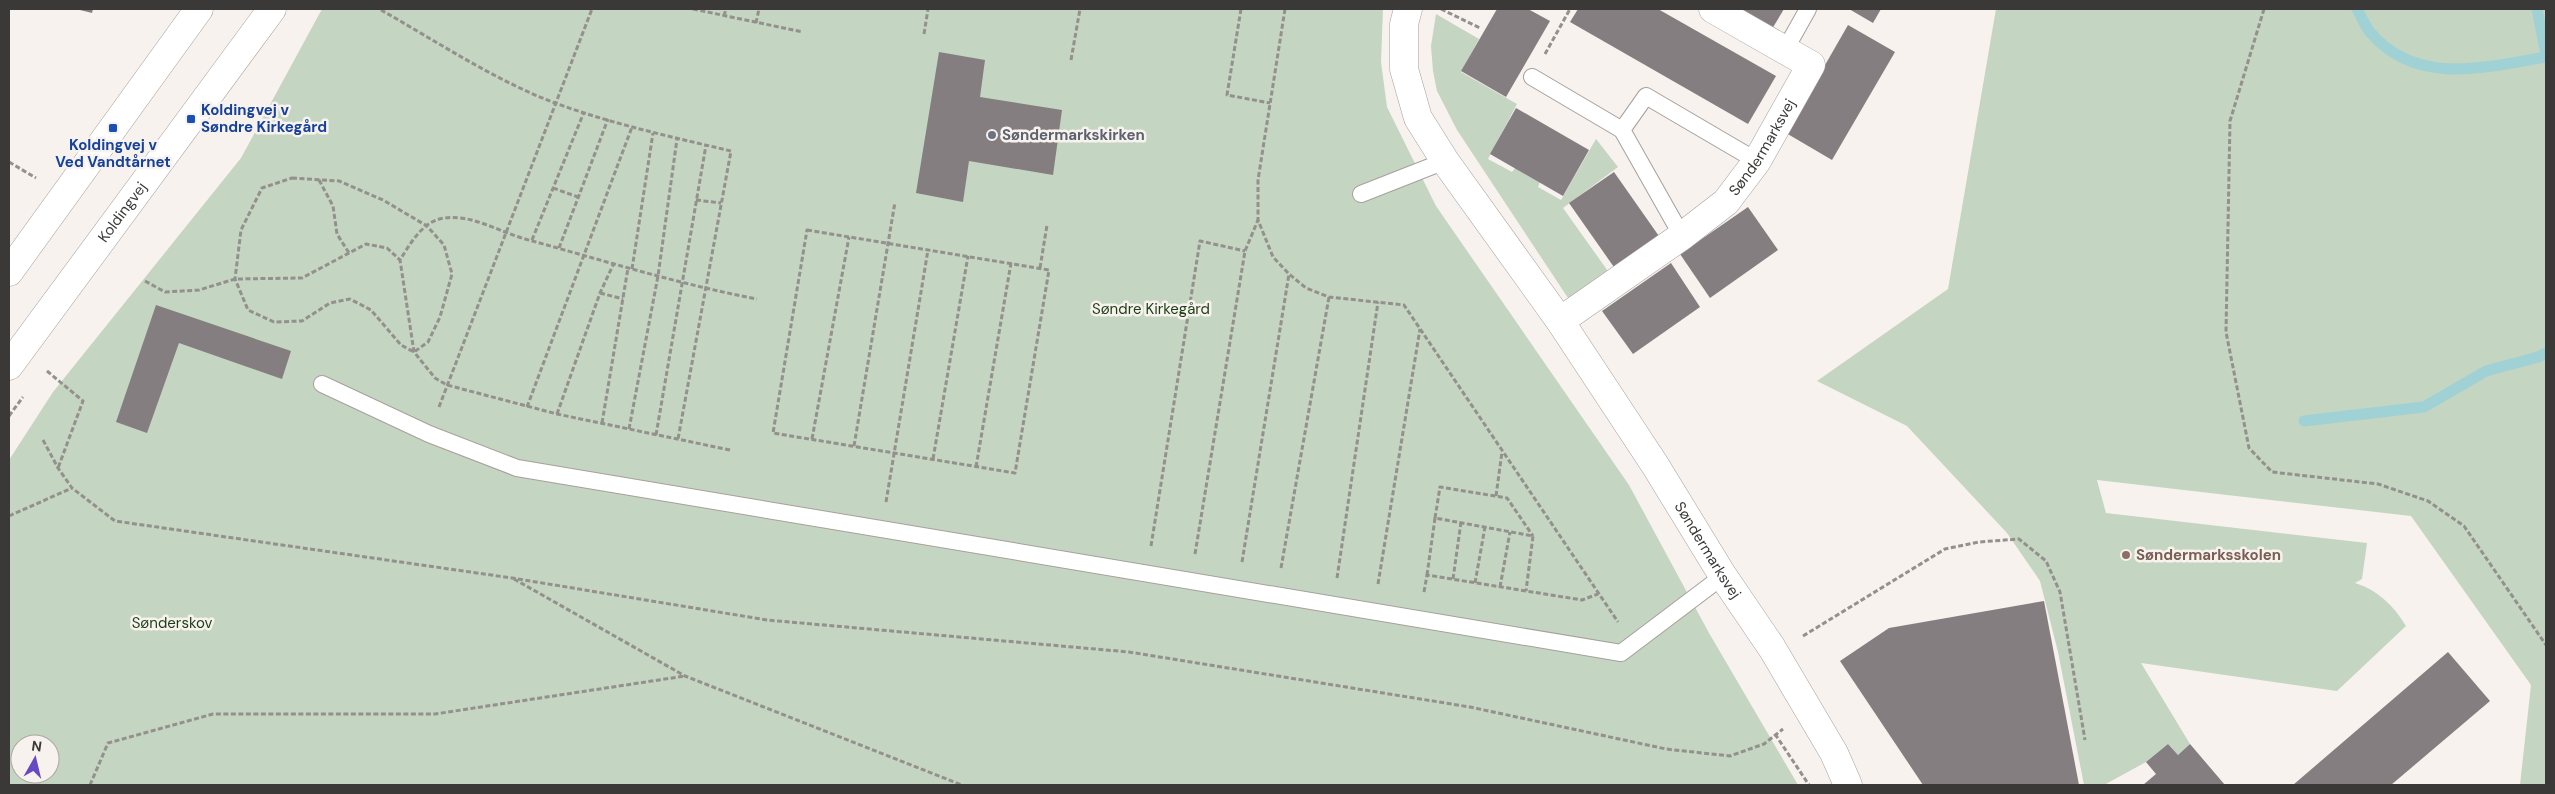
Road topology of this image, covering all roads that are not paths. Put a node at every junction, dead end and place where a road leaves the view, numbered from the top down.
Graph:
1 (200, 9) edge
2 (272, 9) edge
3 (1408, 9) edge
4 (1713, 9) edge
5 (1808, 9) edge
6 (1784, 50) junction
7 (1532, 77) dead end
8 (1622, 130) junction
9 (1445, 161) junction
10 (1757, 161) junction
11 (1361, 194) dead end
12 (1682, 236) junction
13 (9, 272) edge
14 (1560, 320) junction
15 (9, 366) edge
16 (322, 384) dead end
17 (1722, 576) junction
18 (1848, 785) edge

1 - 13 street
2 - 15 street, Koldingvej
3 - 9 street, Søndermarksvej
4 - 6 street, Søndermarksvej
5 - 6 lane
6 - 10 street, Søndermarksvej
7 - 8 lane
8 - 10 lane
8 - 12 lane
9 - 11 lane
9 - 14 street, Søndermarksvej
10 - 12 street, Søndermarksvej
12 - 14 street, Søndermarksvej
14 - 17 street, Søndermarksvej
16 - 17 lane
17 - 18 street, Søndermarksvej

